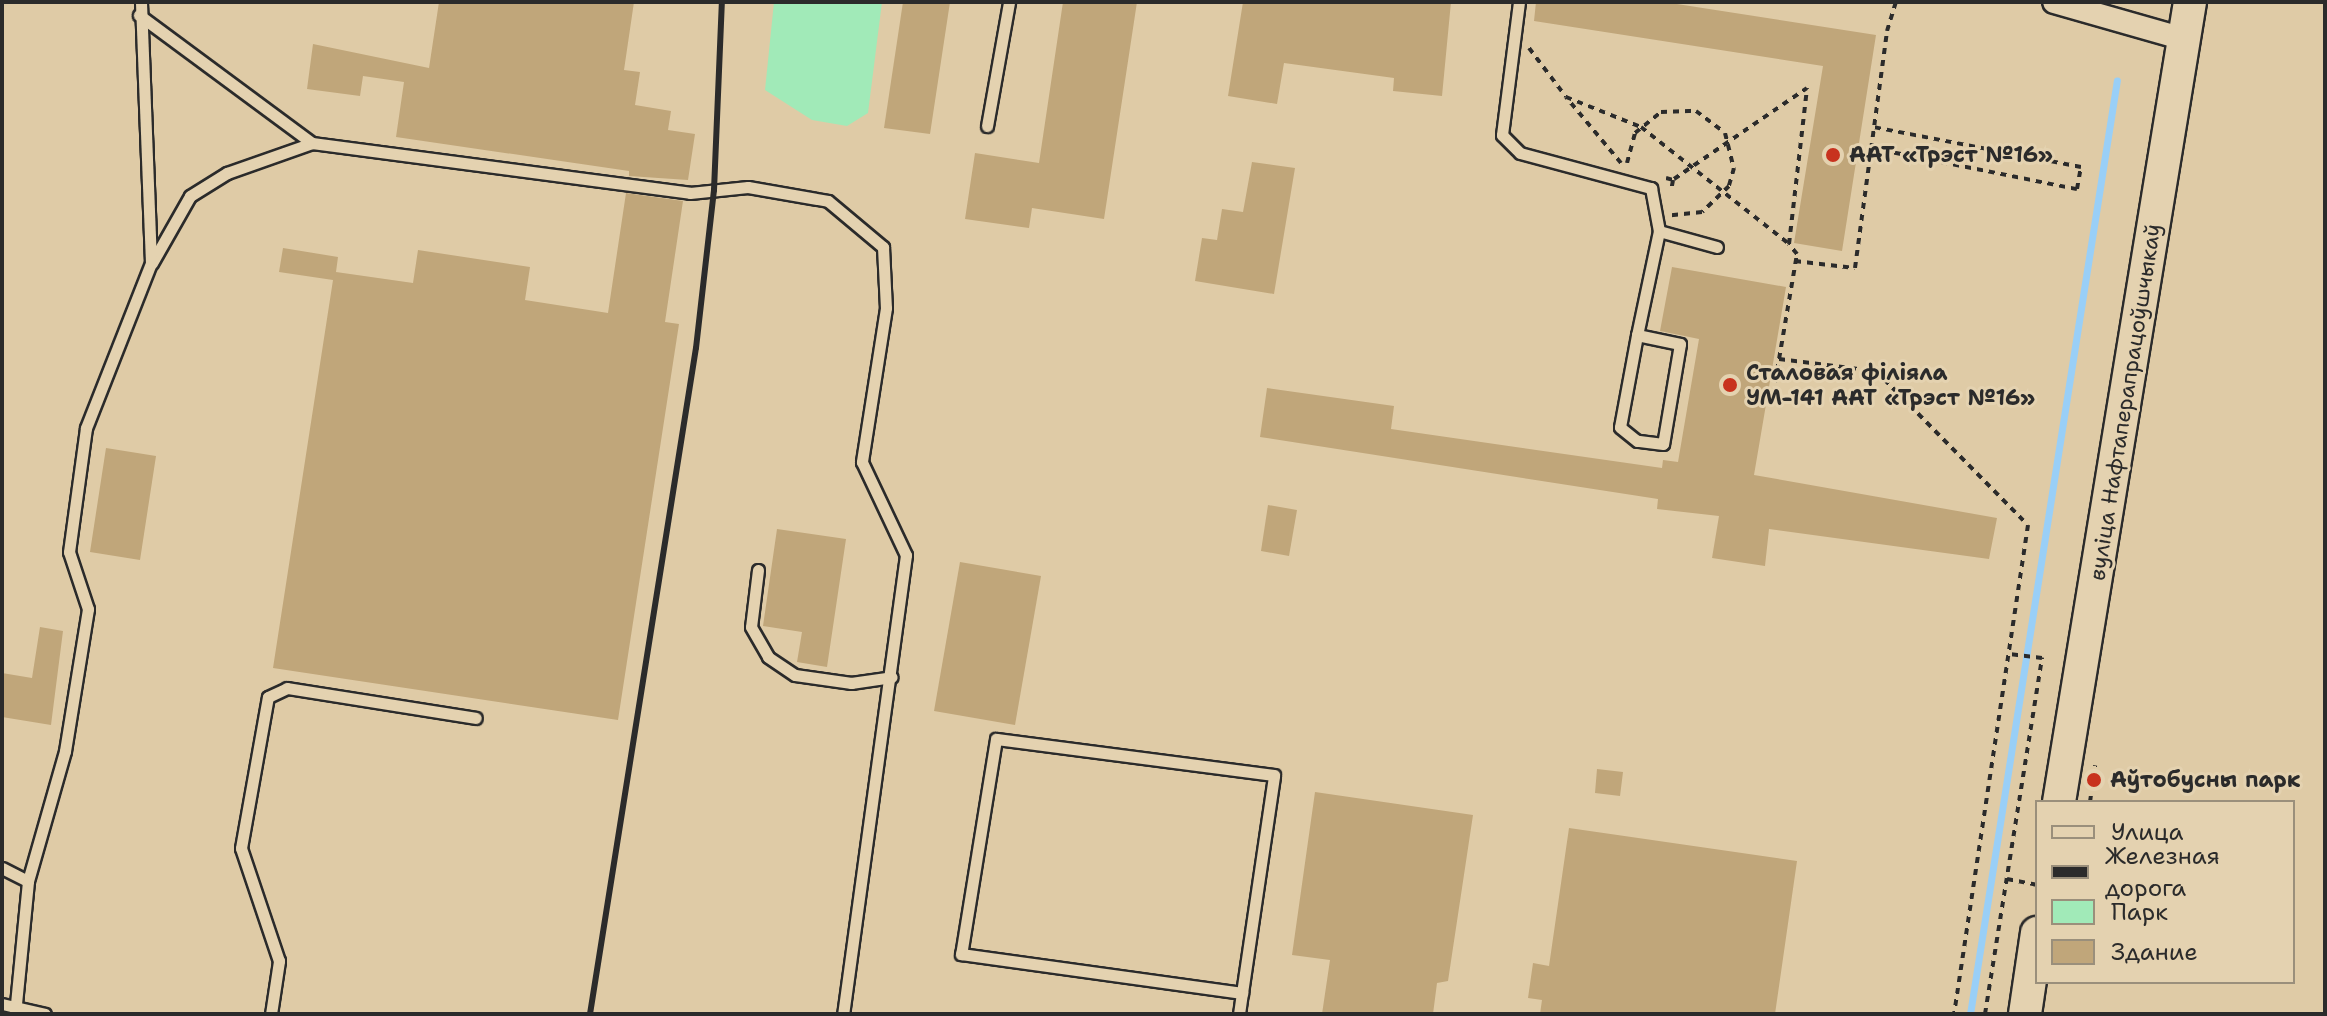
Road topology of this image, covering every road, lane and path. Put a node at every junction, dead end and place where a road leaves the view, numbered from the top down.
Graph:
1 (1009, 2) edge
2 (1519, 2) edge
3 (1896, 2) edge
4 (2054, 2) edge
5 (2190, 2) edge
6 (140, 8) edge
7 (1515, 28) junction
8 (2184, 39) junction
9 (1566, 97) junction
10 (987, 126) dead end
11 (1641, 127) junction
12 (1874, 127) junction
13 (1729, 141) junction
14 (312, 143) junction
15 (1871, 148) junction
16 (1692, 166) junction
17 (1662, 177) dead end
18 (1673, 180) junction
19 (1659, 231) junction
20 (1789, 244) junction
21 (1717, 247) dead end
22 (1795, 261) junction
23 (151, 263) junction
24 (1637, 335) junction
25 (1779, 359) junction
26 (1771, 406) dead end
27 (758, 570) dead end
28 (2009, 654) junction
29 (892, 677) junction
30 (476, 718) dead end
31 (2059, 800) edge
32 (2, 868) edge
33 (2007, 879) junction
34 (28, 881) junction
35 (2035, 885) edge
36 (2035, 946) edge
37 (1242, 993) junction
38 (10, 1009) edge
39 (45, 1014) edge
40 (271, 1014) edge
41 (843, 1014) edge
42 (1239, 1014) edge
43 (1954, 1014) edge
44 (1985, 1014) edge
45 (2025, 1014) edge

1 - 10 lane
2 - 7 lane
3 - 12 path
4 - 8 street
5 - 8 main road, вуліца Нафтаперапрацоўшчыкаў
6 - 14 lane
6 - 23 lane
7 - 9 path
7 - 19 lane
8 - 31 main road, вуліца Нафтаперапрацоўшчыкаў
9 - 11 path
9 - 11 path
11 - 13 path
11 - 16 path
12 - 15 path
12 - 15 path
13 - 16 path
13 - 18 path
13 - 20 path
14 - 23 lane
14 - 29 lane
15 - 22 path
16 - 18 path
16 - 20 path
17 - 18 path
19 - 21 lane
19 - 24 lane
20 - 22 path
22 - 25 path
23 - 34 lane
24 - 24 lane
25 - 26 path
25 - 28 path
27 - 29 lane
28 - 33 path
28 - 43 path
29 - 41 lane
30 - 40 lane
32 - 34 lane
33 - 35 path
33 - 44 path
34 - 38 lane
36 - 45 main road
37 - 37 lane
37 - 42 lane
38 - 39 lane

